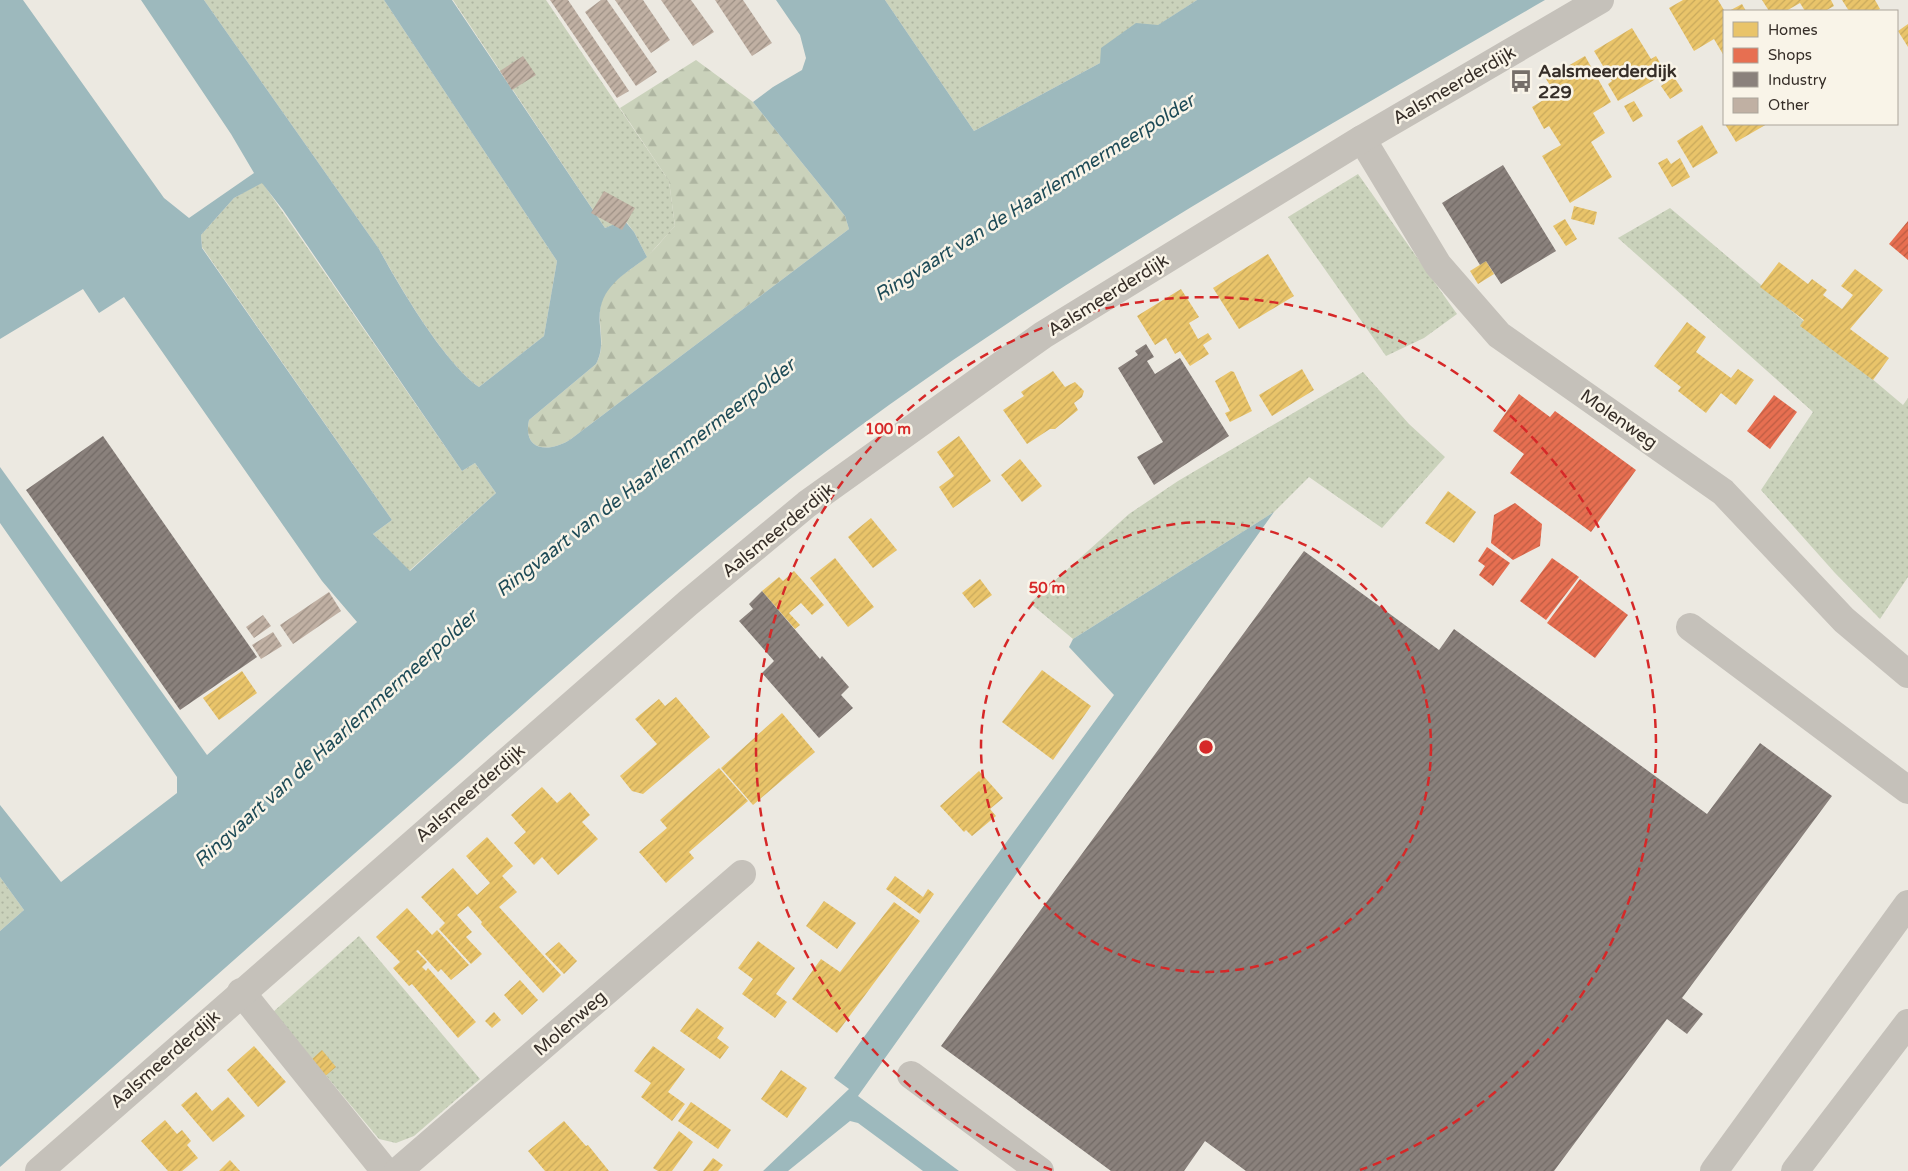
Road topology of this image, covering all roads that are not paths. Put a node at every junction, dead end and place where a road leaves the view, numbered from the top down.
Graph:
1 (1600, 0) edge
2 (1362, 140) junction
3 (1690, 626) dead end
4 (1908, 674) edge
5 (1908, 790) edge
6 (742, 874) dead end
7 (1908, 904) edge
8 (241, 992) junction
9 (1908, 1023) edge
10 (911, 1075) dead end
11 (39, 1171) edge
12 (385, 1171) edge
13 (398, 1171) edge
14 (1040, 1171) edge
15 (1714, 1171) edge
16 (1795, 1171) edge

1 - 2 street, Aalsmeerderdijk
2 - 4 street, Molenweg
2 - 8 street, Aalsmeerderdijk
3 - 5 street
6 - 13 street, Molenweg
7 - 15 street
8 - 11 street, Aalsmeerderdijk
8 - 12 street
9 - 16 street
10 - 14 street

